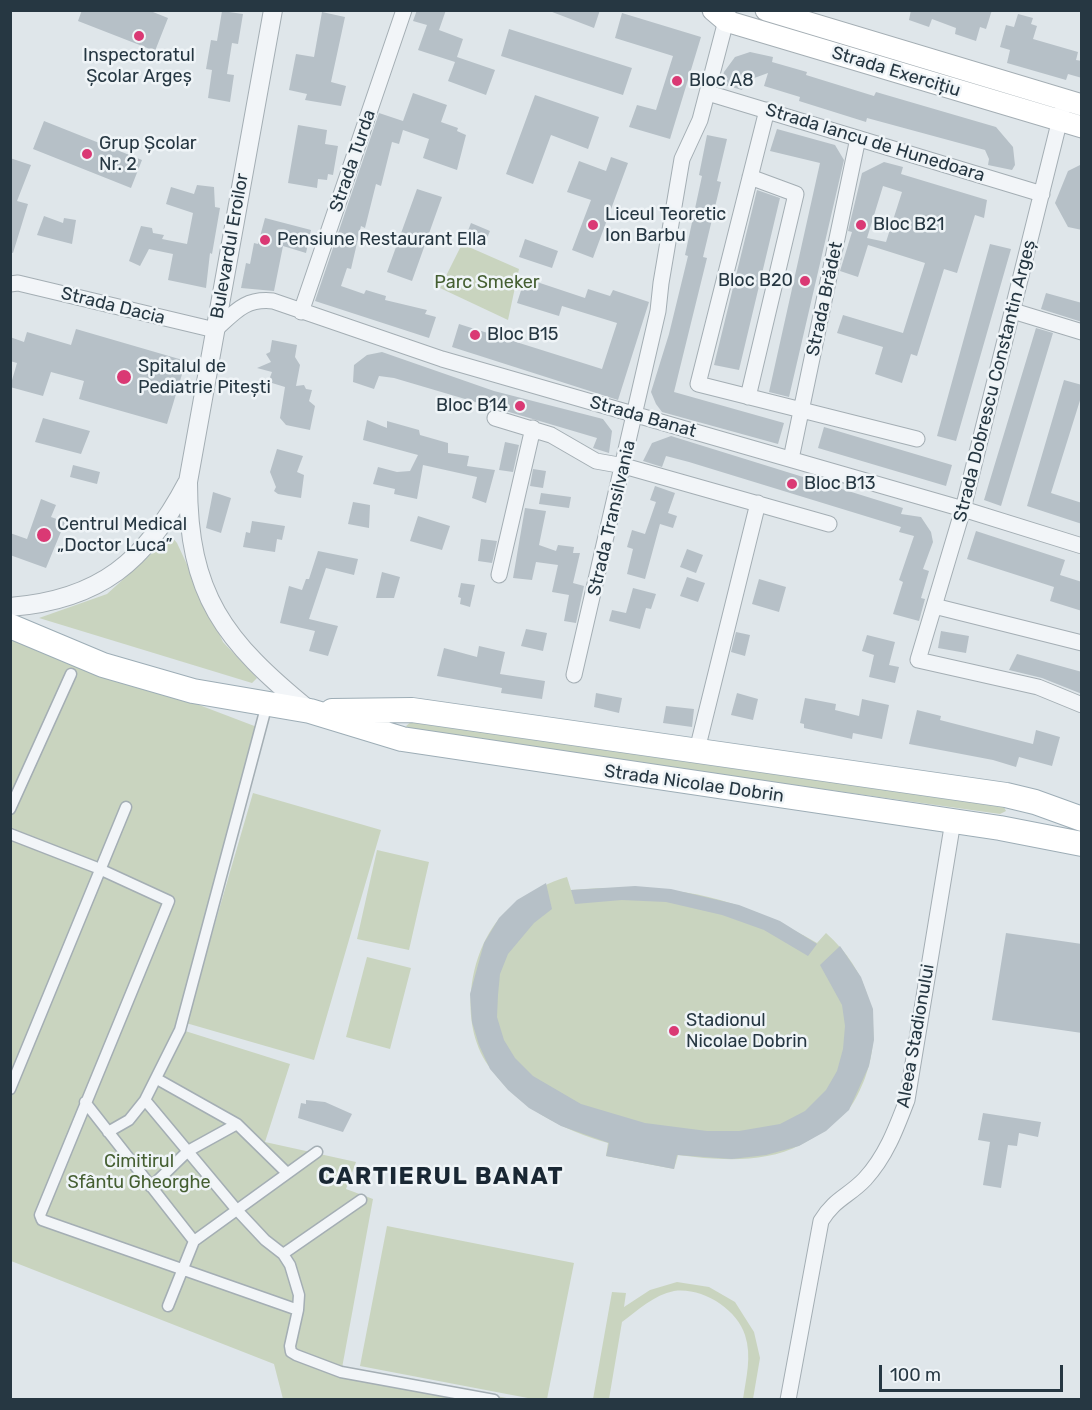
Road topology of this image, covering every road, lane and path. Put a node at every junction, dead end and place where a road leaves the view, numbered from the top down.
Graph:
1 (273, 10) edge
2 (404, 10) edge
3 (766, 10) edge
4 (722, 14) edge
5 (708, 93) junction
6 (1073, 102) edge
7 (767, 110) junction
8 (1059, 121) junction
9 (1082, 127) edge
10 (858, 138) junction
11 (750, 177) junction
12 (1042, 194) junction
13 (10, 284) edge
14 (1013, 311) junction
15 (301, 312) junction
16 (215, 330) junction
17 (1082, 332) edge
18 (748, 397) junction
19 (801, 410) junction
20 (636, 415) junction
21 (495, 418) dead end
22 (533, 428) junction
23 (917, 439) dead end
24 (791, 459) junction
25 (624, 466) junction
26 (188, 482) junction
27 (758, 503) junction
28 (963, 509) junction
29 (829, 524) dead end
30 (1082, 546) edge
31 (499, 575) dead end
32 (934, 606) junction
33 (10, 607) edge
34 (10, 626) edge
35 (1082, 643) edge
36 (71, 674) dead end
37 (574, 675) dead end
38 (267, 704) junction
39 (1082, 705) edge
40 (412, 710) junction
41 (310, 711) junction
42 (402, 739) junction
43 (697, 750) junction
44 (1006, 795) junction
45 (126, 807) dead end
46 (10, 809) edge
47 (1082, 819) edge
48 (953, 821) junction
49 (1000, 828) junction
50 (10, 834) edge
51 (1082, 844) edge
52 (101, 870) junction
53 (157, 1079) junction
54 (10, 1089) edge
55 (145, 1101) junction
56 (85, 1102) junction
57 (237, 1124) junction
58 (108, 1132) junction
59 (188, 1151) junction
60 (317, 1152) dead end
61 (286, 1172) junction
62 (151, 1187) junction
63 (361, 1200) dead end
64 (236, 1209) junction
65 (194, 1241) junction
66 (283, 1254) junction
67 (181, 1269) junction
68 (168, 1306) dead end
69 (298, 1310) junction
70 (494, 1400) edge
71 (788, 1400) edge

1 - 16 street, Bulevardul Eroilor
2 - 15 street, Strada Turda
3 - 6 main road, Strada Exercițiu
4 - 5 street, Strada Transilvania
4 - 8 main road, Strada Exercițiu
5 - 7 street, Strada Iancu de Hunedoara
5 - 20 street, Strada Transilvania
6 - 8 street, Strada Dobrescu Constantin Argeș
7 - 10 street, Strada Iancu de Hunedoara
7 - 11 street
8 - 9 main road, Strada Exercițiu
8 - 12 street, Strada Dobrescu Constantin Argeș
10 - 12 street, Strada Iancu de Hunedoara
10 - 19 street, Strada Brădet
11 - 18 street
11 - 18 street
12 - 14 street, Strada Dobrescu Constantin Argeș
13 - 16 street, Strada Dacia
14 - 17 street
14 - 28 street, Strada Dobrescu Constantin Argeș
15 - 16 street, Strada Banat
15 - 20 street, Strada Banat
16 - 26 street, Bulevardul Eroilor
18 - 19 street
19 - 23 street
19 - 24 street, Strada Brădet
20 - 24 street, Strada Banat
20 - 25 street, Strada Transilvania
21 - 22 street
22 - 25 street
22 - 31 street
24 - 28 street, Strada Banat
25 - 27 street
25 - 37 street, Strada Transilvania
26 - 33 street, Bulevardul Eroilor
26 - 41 street, Bulevardul Eroilor
27 - 29 street
27 - 43 street
28 - 30 street, Strada Banat
28 - 32 street, Strada Dobrescu Constantin Argeș
32 - 35 street
32 - 39 street, Strada Dobrescu Constantin Argeș
34 - 38 main road, Strada Nicolae Dobrin
36 - 46 street
38 - 41 main road, Strada Nicolae Dobrin
38 - 53 street
40 - 41 main road, Strada Nicolae Dobrin
40 - 42 main road
40 - 43 main road, Strada Nicolae Dobrin
41 - 42 main road, Strada Nicolae Dobrin
42 - 48 main road, Strada Nicolae Dobrin
43 - 44 main road, Strada Nicolae Dobrin
44 - 47 main road, Strada Nicolae Dobrin
44 - 49 main road
45 - 52 street
48 - 49 main road, Strada Nicolae Dobrin
48 - 71 street, Aleea Stadionului
49 - 51 main road, Strada Nicolae Dobrin
50 - 52 street
52 - 54 street
52 - 56 street
53 - 55 street
53 - 57 street
55 - 58 street
55 - 59 street
56 - 58 street
56 - 67 street
57 - 59 street
57 - 61 street
58 - 62 street
59 - 62 street
59 - 64 street
60 - 61 street
61 - 64 street
62 - 65 street
63 - 66 street
64 - 65 street
64 - 66 street
65 - 67 street
66 - 69 street
67 - 68 street
67 - 69 street
69 - 70 street

